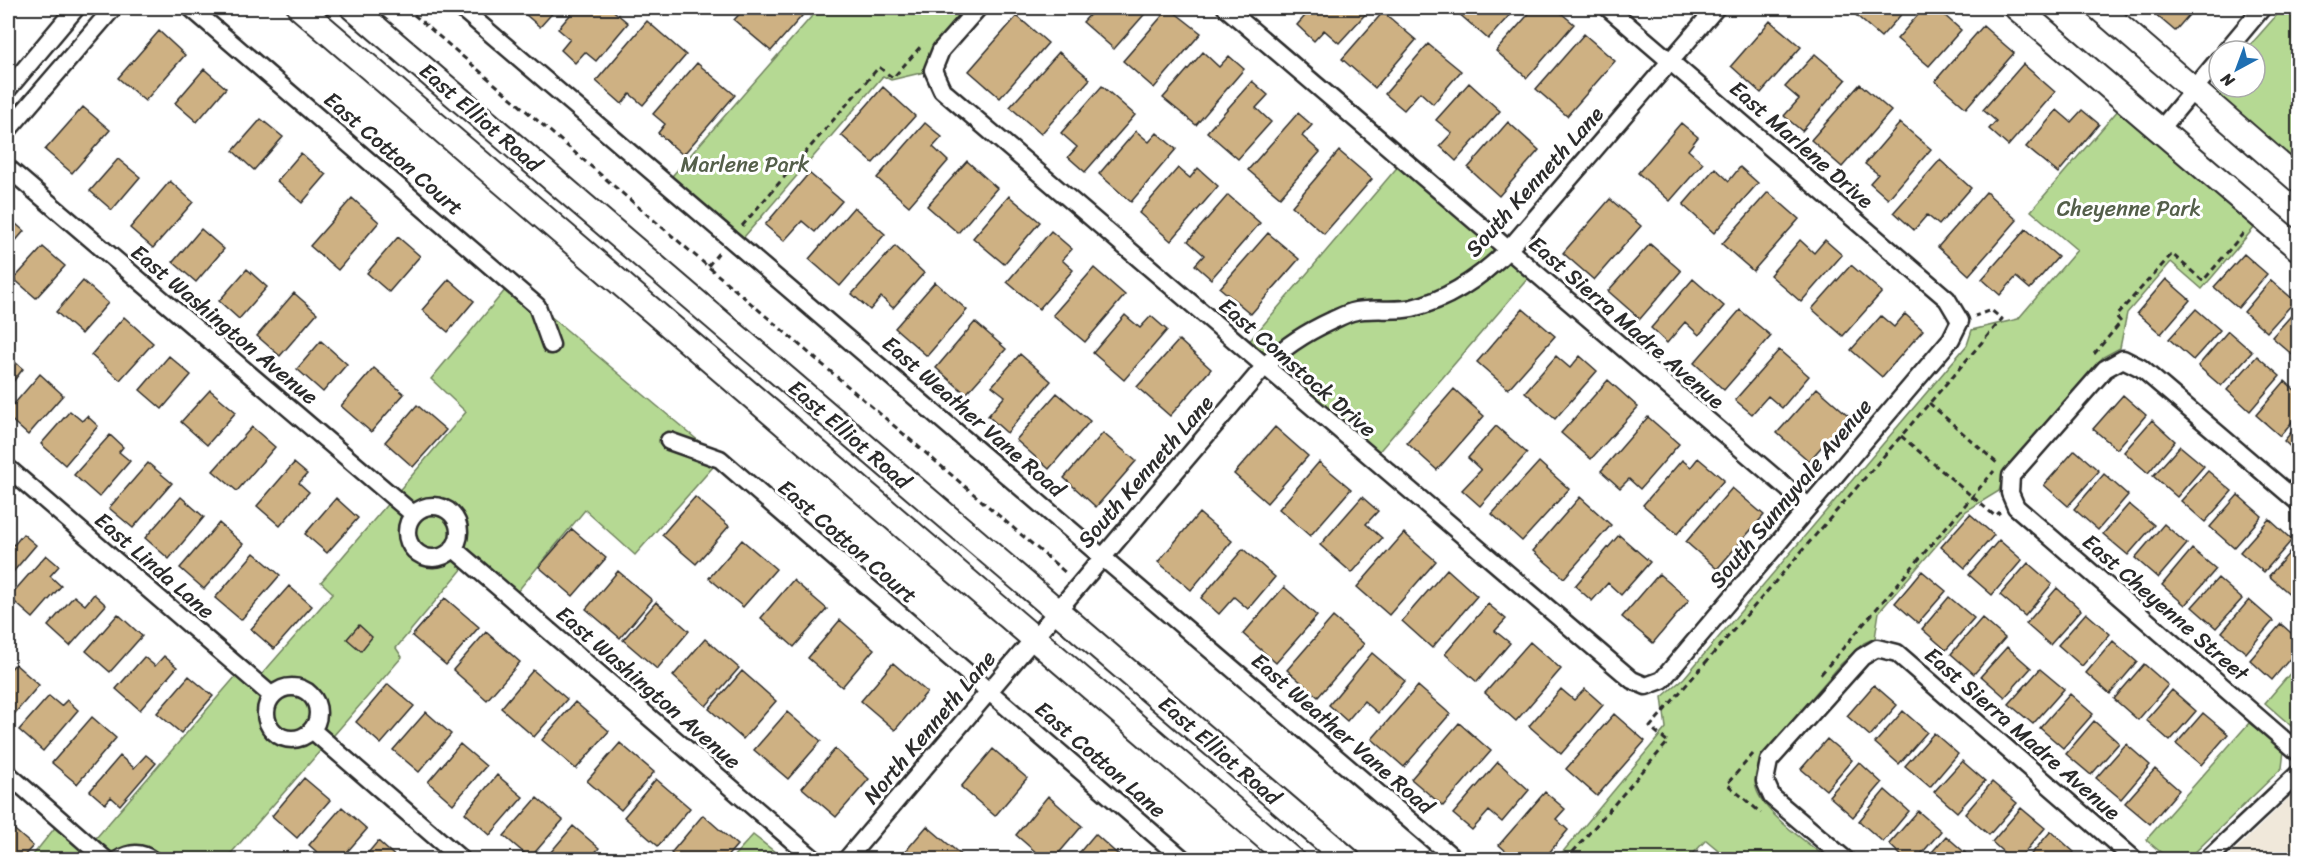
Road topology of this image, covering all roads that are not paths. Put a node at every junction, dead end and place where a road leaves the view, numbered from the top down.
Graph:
1 (76, 8) edge
2 (113, 8) edge
3 (191, 8) edge
4 (300, 8) edge
5 (353, 8) edge
6 (461, 8) edge
7 (978, 8) edge
8 (1226, 8) edge
9 (1608, 8) edge
10 (1716, 8) edge
11 (2017, 8) edge
12 (2099, 8) edge
13 (2262, 8) edge
14 (2236, 39) edge
15 (1670, 61) junction
16 (2207, 74) edge
17 (8, 88) edge
18 (2194, 91) junction
19 (8, 130) edge
20 (2160, 130) junction
21 (8, 168) edge
22 (2298, 180) edge
23 (2298, 248) edge
24 (1509, 249) junction
25 (1960, 321) joint
26 (551, 345) dead end
27 (1264, 367) junction
28 (669, 441) dead end
29 (8, 468) edge
30 (2298, 501) edge
31 (1808, 506) junction
32 (413, 514) junction
33 (453, 548) junction
34 (1102, 556) junction
35 (1046, 624) junction
36 (1646, 686) joint
37 (988, 692) junction
38 (272, 696) junction
39 (312, 730) junction
40 (2298, 752) edge
41 (8, 774) edge
42 (2298, 774) edge
43 (106, 860) edge
44 (118, 860) edge
45 (152, 860) edge
46 (462, 860) edge
47 (815, 860) edge
48 (846, 860) edge
49 (1184, 860) edge
50 (1292, 860) edge
51 (1348, 860) edge
52 (1456, 860) edge
53 (1846, 860) edge
54 (2135, 860) edge
55 (2207, 860) edge

1 - 17 street
2 - 19 street
3 - 26 street, East Cotton Court
4 - 35 main road, East Elliot Road
5 - 35 main road, East Elliot Road
6 - 34 street, East Weather Vane Road
7 - 27 street, East Comstock Drive
8 - 24 street, East Sierra Madre Avenue
9 - 15 street, East Marlene Drive
10 - 15 street, South Kenneth Lane
11 - 20 main road
12 - 18 main road
13 - 14 street
15 - 24 street, South Kenneth Lane
15 - 25 street, East Marlene Drive
16 - 18 street
18 - 20 street
18 - 22 main road
20 - 23 main road
21 - 32 street, East Washington Avenue
24 - 27 street, South Kenneth Lane
24 - 31 street, East Sierra Madre Avenue
25 - 31 street, South Sunnyvale Avenue
27 - 34 street, South Kenneth Lane
27 - 36 street, East Comstock Drive
28 - 37 street, East Cotton Court
29 - 38 street, East Linda Lane
30 - 40 street, East Cheyenne Street
31 - 36 street, South Sunnyvale Avenue
32 - 33 street
32 - 33 street
33 - 47 street, East Washington Avenue
34 - 35 street, South Kenneth Lane
34 - 52 street, East Weather Vane Road
35 - 37 street, North Kenneth Lane
35 - 50 main road, East Elliot Road
35 - 51 main road, East Elliot Road
37 - 48 street, North Kenneth Lane
37 - 49 street, East Cotton Lane
38 - 39 street
38 - 39 street
39 - 46 street
41 - 43 street
42 - 55 street
44 - 45 street
53 - 54 street, East Sierra Madre Avenue

